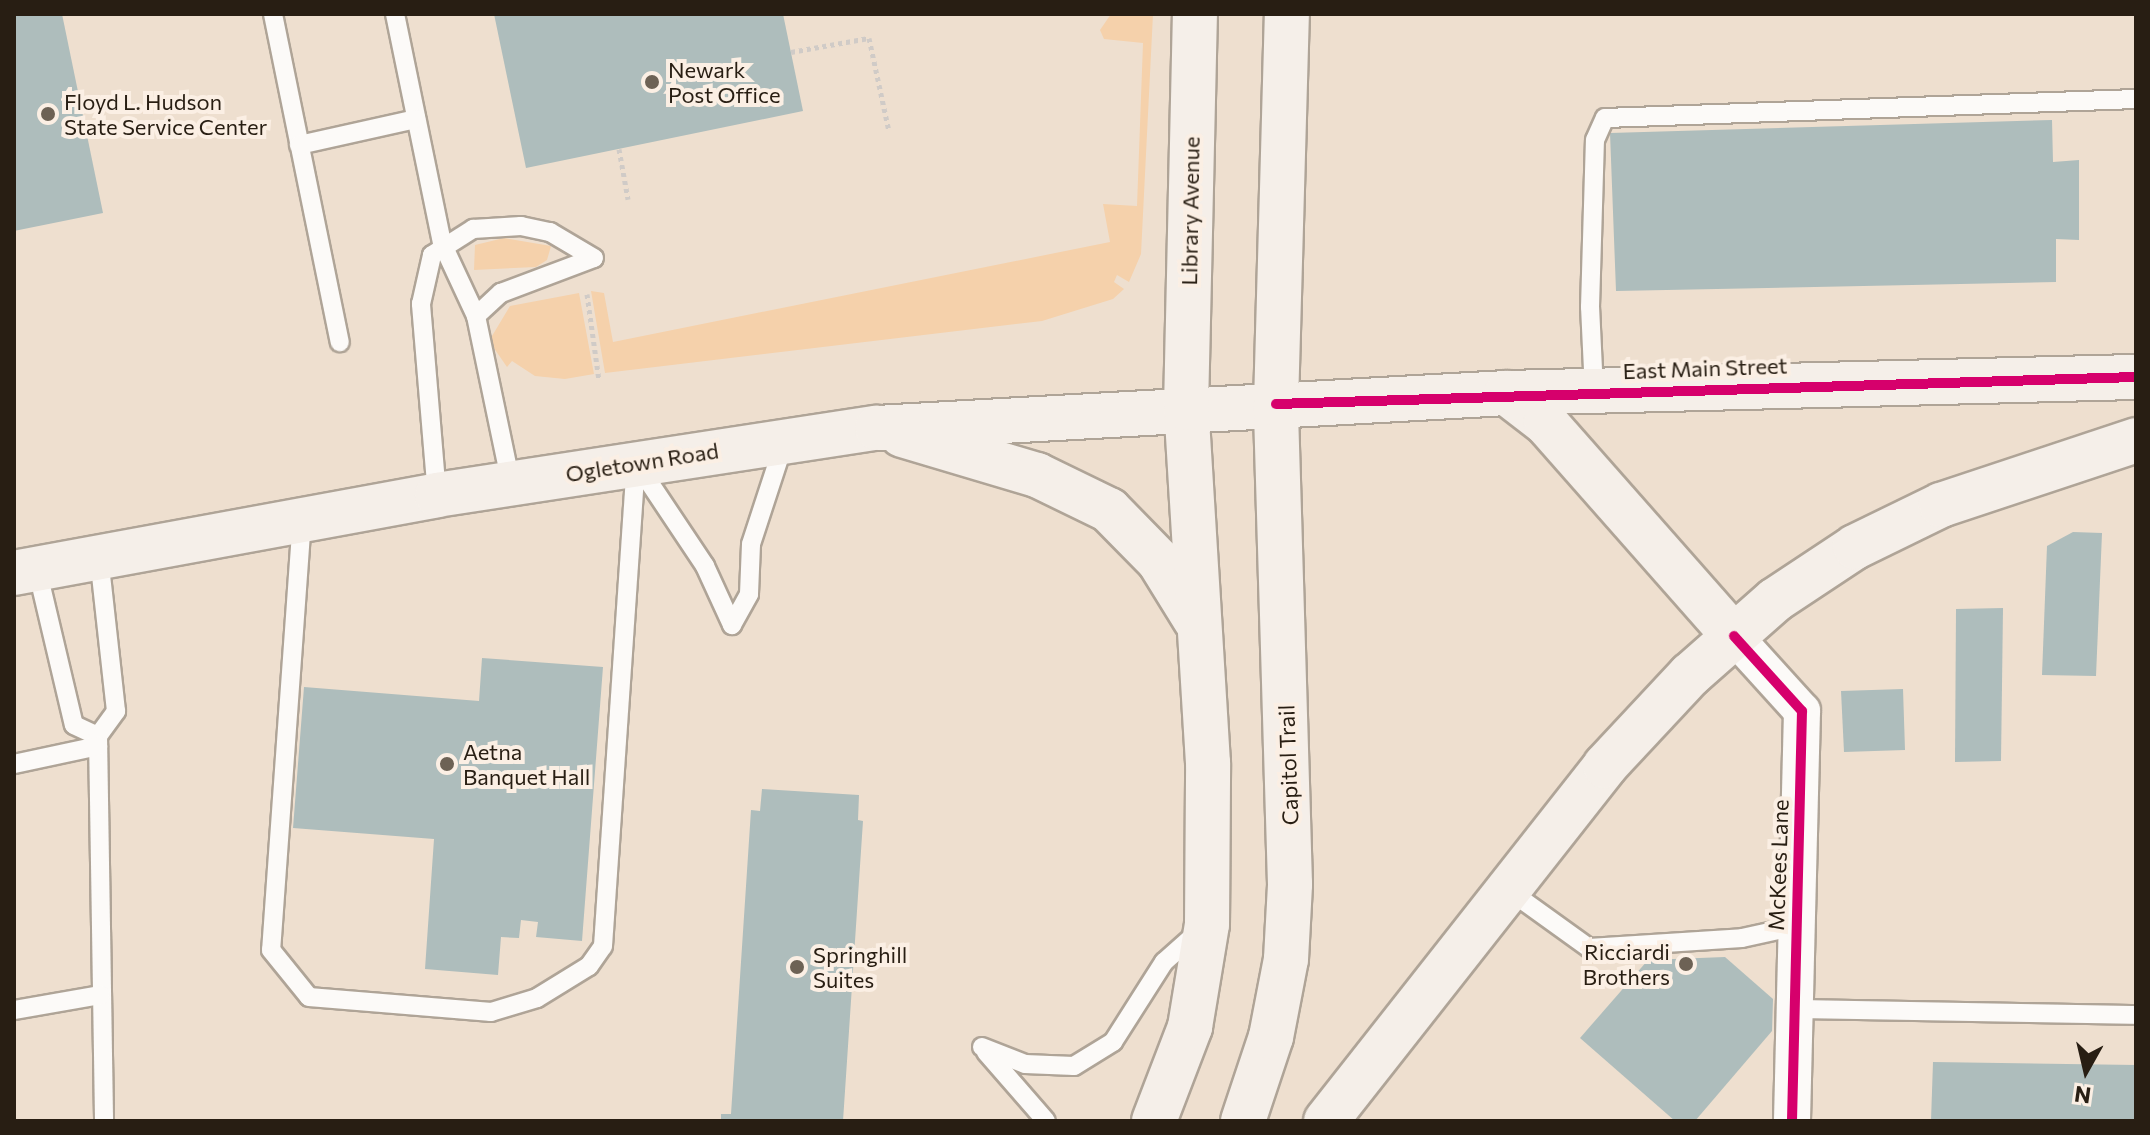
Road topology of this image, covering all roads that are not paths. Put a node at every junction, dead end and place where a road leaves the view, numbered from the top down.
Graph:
1 (273, 14) edge
2 (395, 14) edge
3 (1195, 14) edge
4 (1287, 14) edge
5 (2136, 99) edge
6 (416, 119) junction
7 (299, 145) junction
8 (442, 243) junction
9 (476, 316) junction
10 (340, 342) dead end
11 (2136, 377) edge
12 (1594, 391) junction
13 (1507, 393) junction
14 (1276, 404) junction
15 (1186, 408) junction
16 (877, 428) junction
17 (2136, 440) edge
18 (785, 441) junction
19 (636, 461) junction
20 (511, 483) junction
21 (437, 495) junction
22 (302, 518) junction
23 (99, 557) junction
24 (26, 571) edge
25 (1200, 628) junction
26 (1734, 636) junction
27 (98, 741) junction
28 (14, 764) edge
29 (1507, 889) junction
30 (1207, 924) junction
31 (1797, 926) junction
32 (101, 995) junction
33 (1794, 1009) junction
34 (14, 1010) edge
35 (2136, 1015) edge
36 (104, 1121) edge
37 (1046, 1121) edge
38 (1154, 1121) edge
39 (1243, 1121) edge
40 (1326, 1121) edge
41 (1792, 1121) edge

1 - 7 lane
2 - 6 lane
3 - 15 main road, Library Avenue
4 - 14 main road
5 - 12 lane
6 - 7 lane
6 - 8 lane
7 - 10 lane
8 - 9 lane
8 - 9 lane
8 - 21 lane
9 - 20 lane
11 - 12 main road, East Main Street
12 - 13 main road, East Main Street
13 - 14 main road, East Main Street
13 - 26 main road
14 - 15 main road, Ogletown Road
14 - 39 main road, Capitol Trail
15 - 16 main road, Ogletown Road
15 - 25 main road
16 - 18 main road, Ogletown Road
16 - 25 main road
17 - 26 main road
18 - 19 main road, Ogletown Road
18 - 19 lane
19 - 20 main road, Ogletown Road
19 - 22 lane
20 - 21 main road, Ogletown Road
21 - 22 main road, Ogletown Road
22 - 23 main road, Ogletown Road
23 - 24 main road, Ogletown Road
23 - 27 lane
24 - 27 lane
25 - 30 main road
26 - 29 main road
26 - 31 street, McKees Lane
27 - 28 lane
27 - 32 lane
29 - 31 lane
29 - 40 main road
30 - 37 lane
30 - 38 main road
31 - 33 street, McKees Lane
32 - 34 lane
32 - 36 lane
33 - 35 lane
33 - 41 street, McKees Lane

